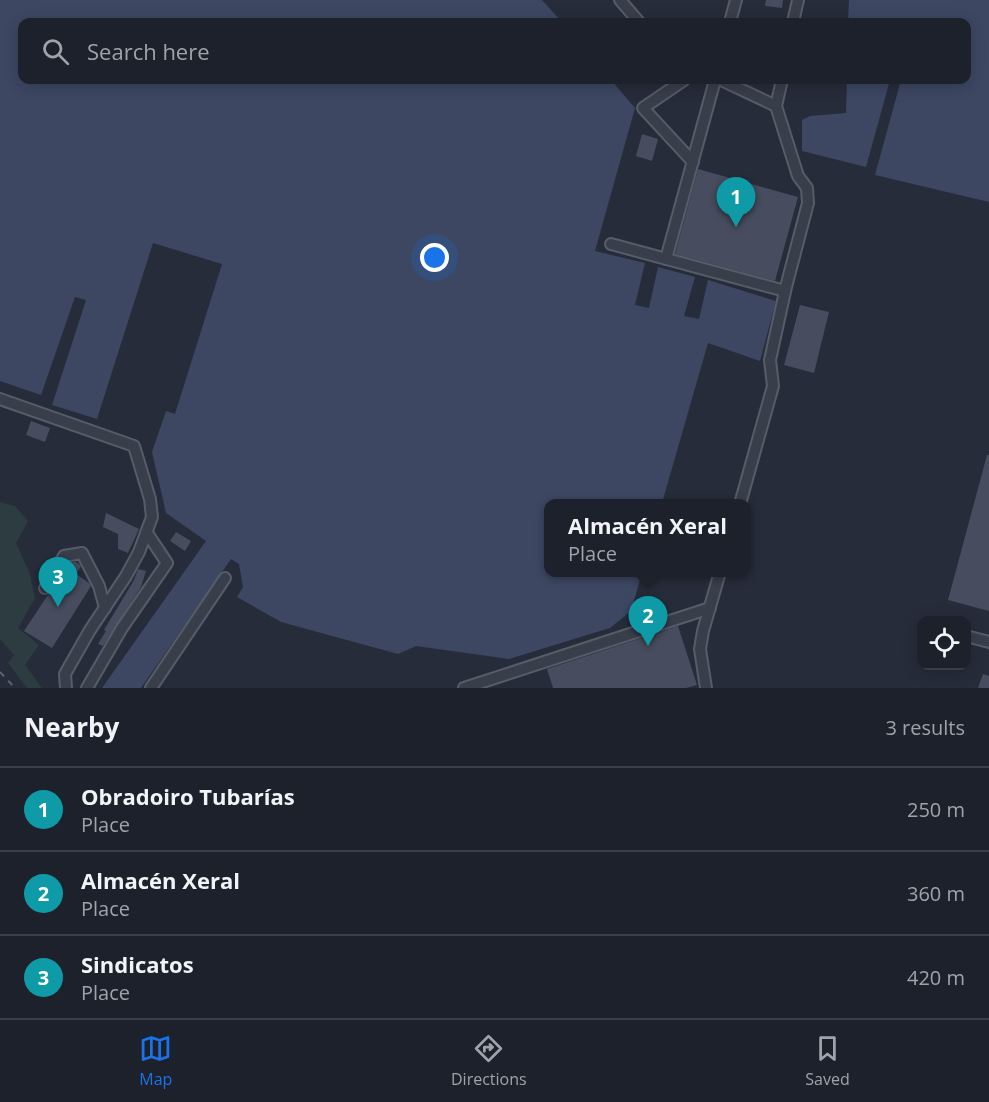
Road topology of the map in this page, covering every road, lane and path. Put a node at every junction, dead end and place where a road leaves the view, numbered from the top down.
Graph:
1 (620, 0) edge
2 (736, 0) edge
3 (798, 0) edge
4 (636, 18) edge
5 (731, 18) edge
6 (794, 18) edge
7 (678, 84) edge
8 (714, 84) edge
9 (729, 84) edge
10 (781, 84) edge
11 (776, 106) junction
12 (693, 162) junction
13 (611, 244) dead end
14 (666, 259) junction
15 (785, 291) junction
16 (0, 399) edge
17 (741, 499) edge
18 (147, 533) junction
19 (719, 577) edge
20 (225, 578) dead end
21 (45, 588) dead end
22 (105, 608) junction
23 (710, 608) junction
24 (971, 637) edge
25 (989, 642) edge
26 (66, 688) edge
27 (87, 688) edge
28 (151, 688) edge
29 (464, 688) edge
30 (706, 688) edge

1 - 4 street
2 - 5 street
3 - 6 street
7 - 12 street
8 - 12 street
9 - 11 street
10 - 11 street
11 - 15 street
12 - 14 street
13 - 14 street
14 - 15 street
15 - 17 street
16 - 18 street
18 - 22 street
18 - 27 street
19 - 23 street
20 - 28 street
21 - 22 street
22 - 26 street
23 - 29 street
23 - 30 street
24 - 25 street

